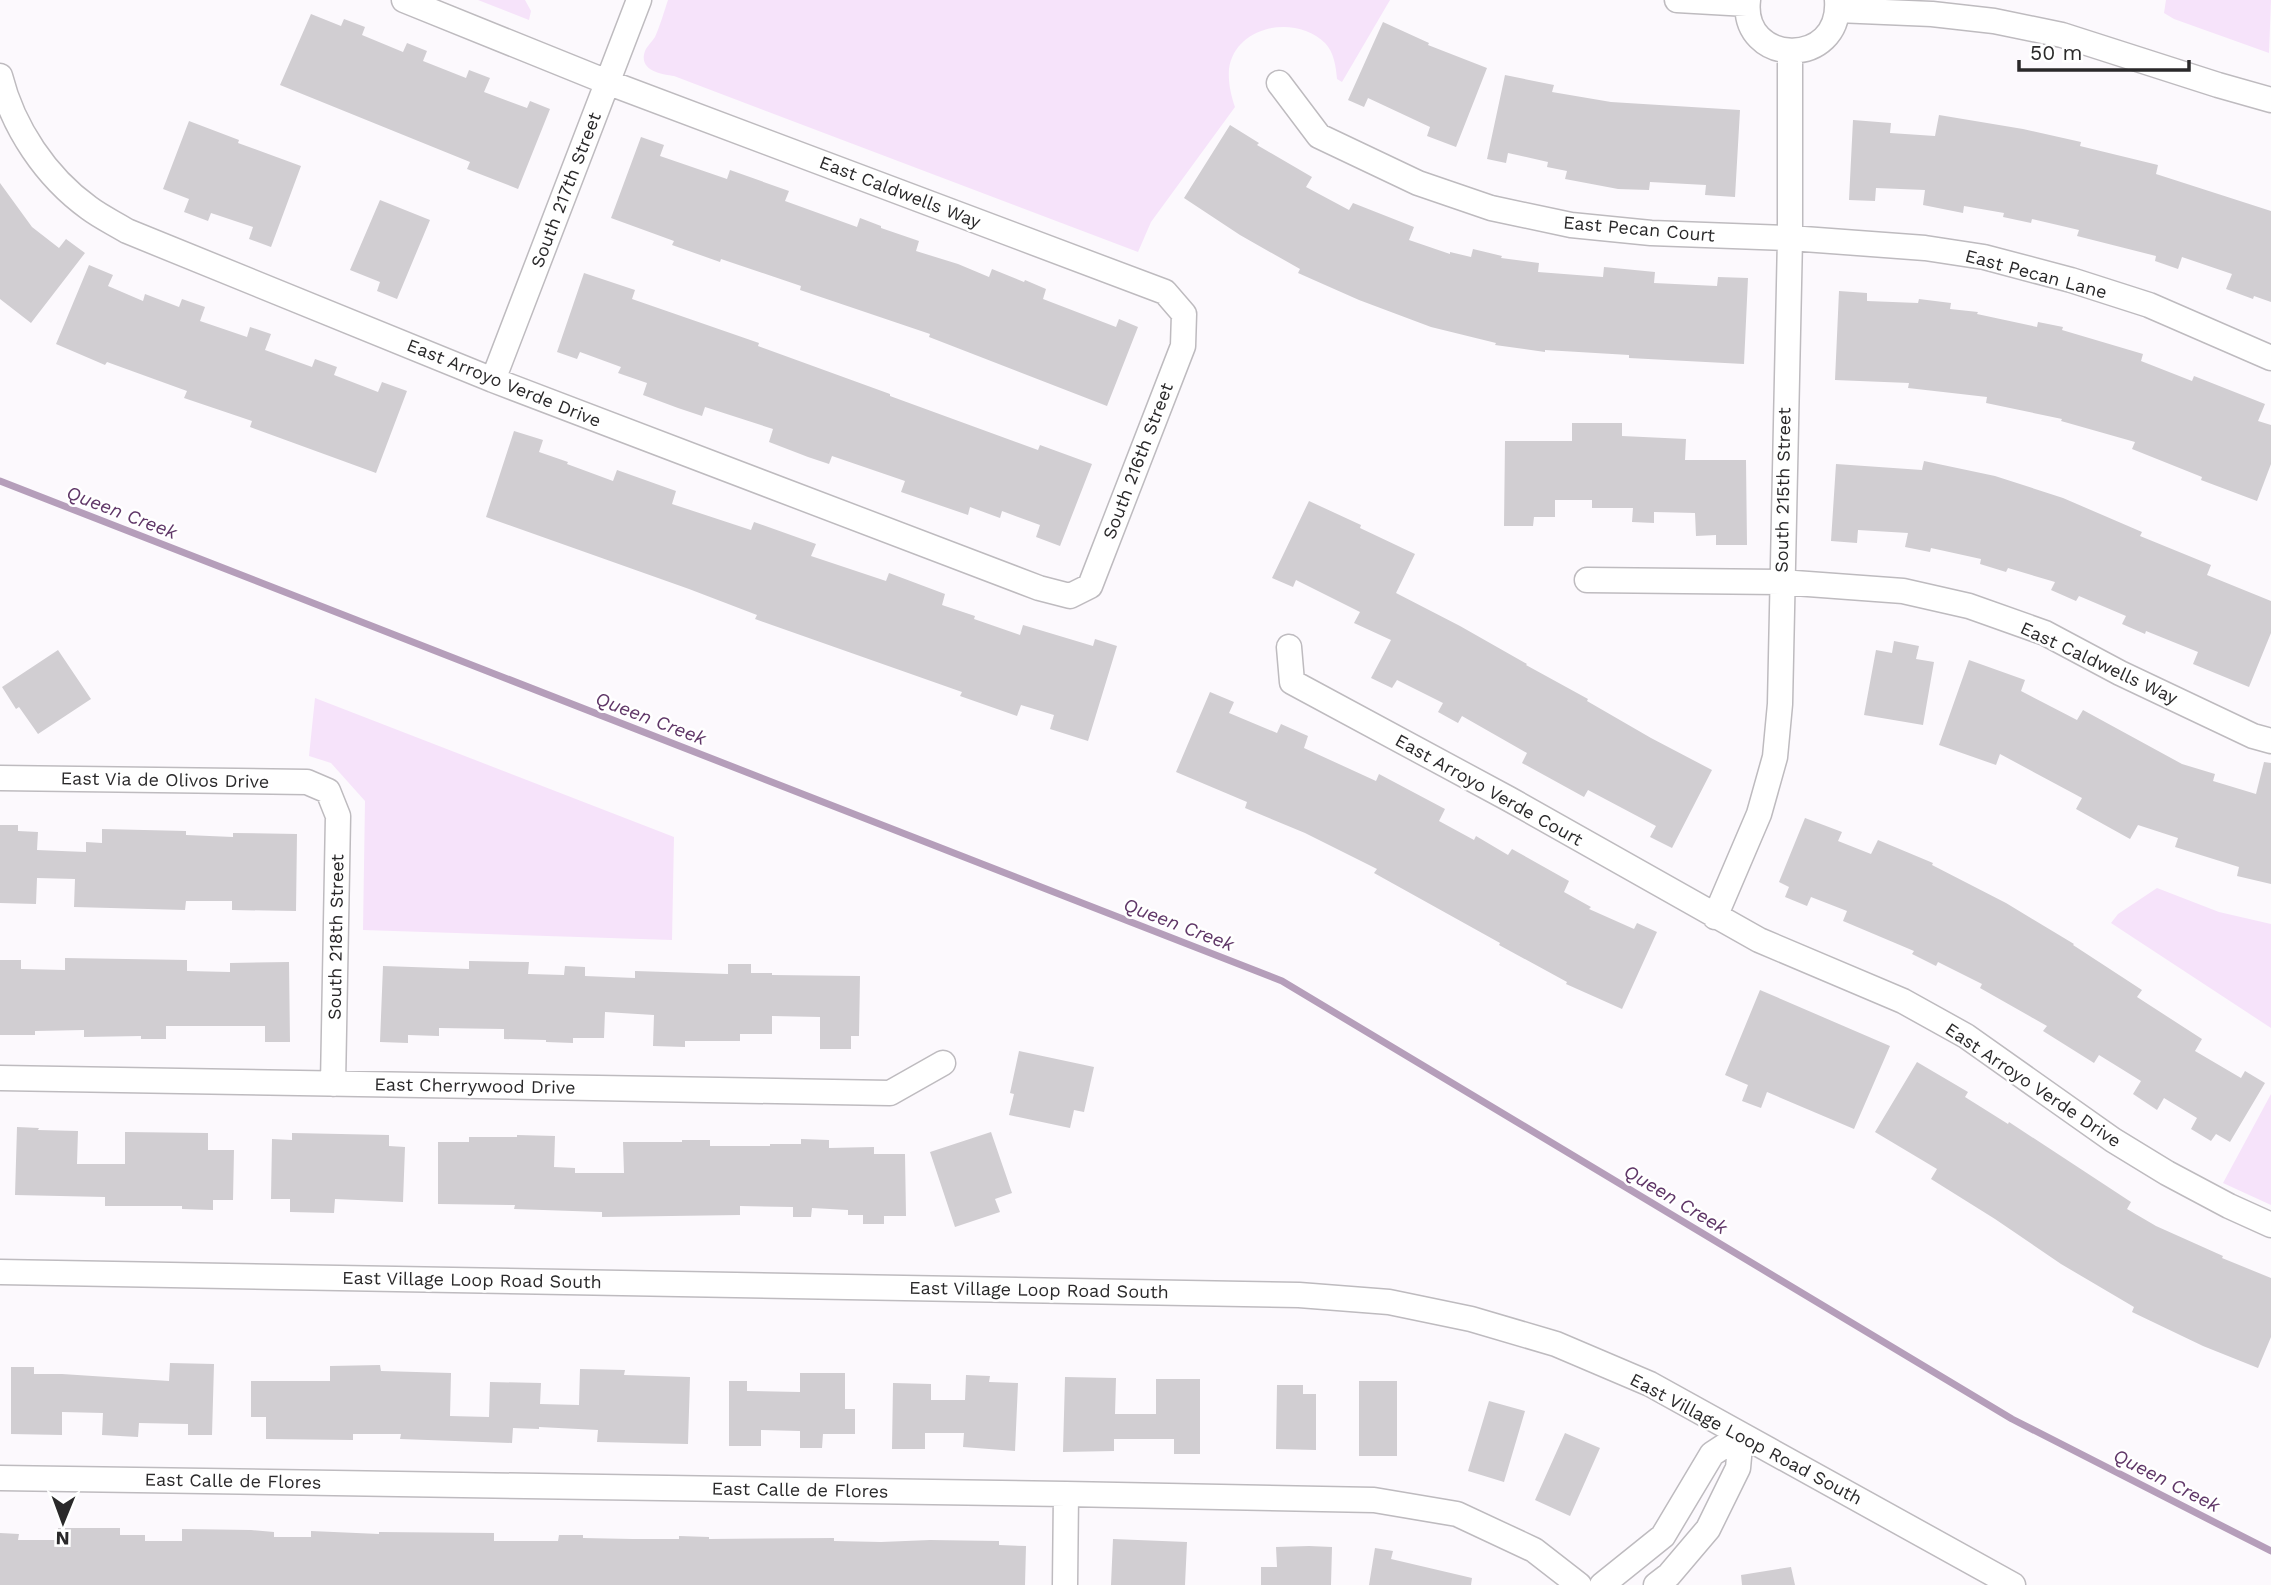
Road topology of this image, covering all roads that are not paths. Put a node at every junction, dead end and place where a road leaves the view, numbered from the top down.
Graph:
1 (404, 0) edge
2 (639, 0) edge
3 (1677, 0) edge
4 (1747, 2) edge
5 (1837, 5) edge
6 (1790, 52) junction
7 (1, 80) edge
8 (607, 82) junction
9 (1279, 83) dead end
10 (2271, 100) edge
11 (1790, 239) junction
12 (1184, 314) joint
13 (2271, 358) edge
14 (493, 380) junction
15 (1587, 580) dead end
16 (1781, 582) junction
17 (1070, 596) joint
18 (1289, 647) dead end
19 (2271, 741) edge
20 (0, 778) edge
21 (328, 791) joint
22 (1715, 917) junction
23 (943, 1063) dead end
24 (0, 1078) edge
25 (333, 1084) junction
26 (2271, 1225) edge
27 (0, 1272) edge
28 (1741, 1435) junction
29 (0, 1478) edge
30 (1066, 1494) junction
31 (1065, 1585) edge
32 (1580, 1585) edge
33 (1602, 1585) edge
34 (1656, 1585) edge
35 (2013, 1585) edge

1 - 8 street, East Caldwells Way
2 - 8 street, South 217th Street
3 - 4 street
4 - 6 street
5 - 6 street
5 - 10 street
6 - 11 street, South 215th Street
7 - 14 street, East Arroyo Verde Drive
8 - 12 street, East Caldwells Way
8 - 14 street, South 217th Street
9 - 11 street, East Pecan Court
11 - 13 street, East Pecan Lane
11 - 16 street, South 215th Street
12 - 17 street, South 216th Street
14 - 17 street, East Arroyo Verde Drive
15 - 16 street, East Caldwells Way
16 - 19 street, East Caldwells Way
16 - 22 street, South 215th Street
18 - 22 street, East Arroyo Verde Court
20 - 21 street, East Via de Olivos Drive
21 - 25 street, South 218th Street
22 - 26 street, East Arroyo Verde Drive
23 - 25 street, East Cherrywood Drive
24 - 25 street, East Cherrywood Drive
27 - 28 street, East Village Loop Road South
28 - 33 street
28 - 34 street
28 - 35 street, East Village Loop Road South
29 - 30 street, East Calle de Flores
30 - 31 street
30 - 32 street, East Calle de Flores

